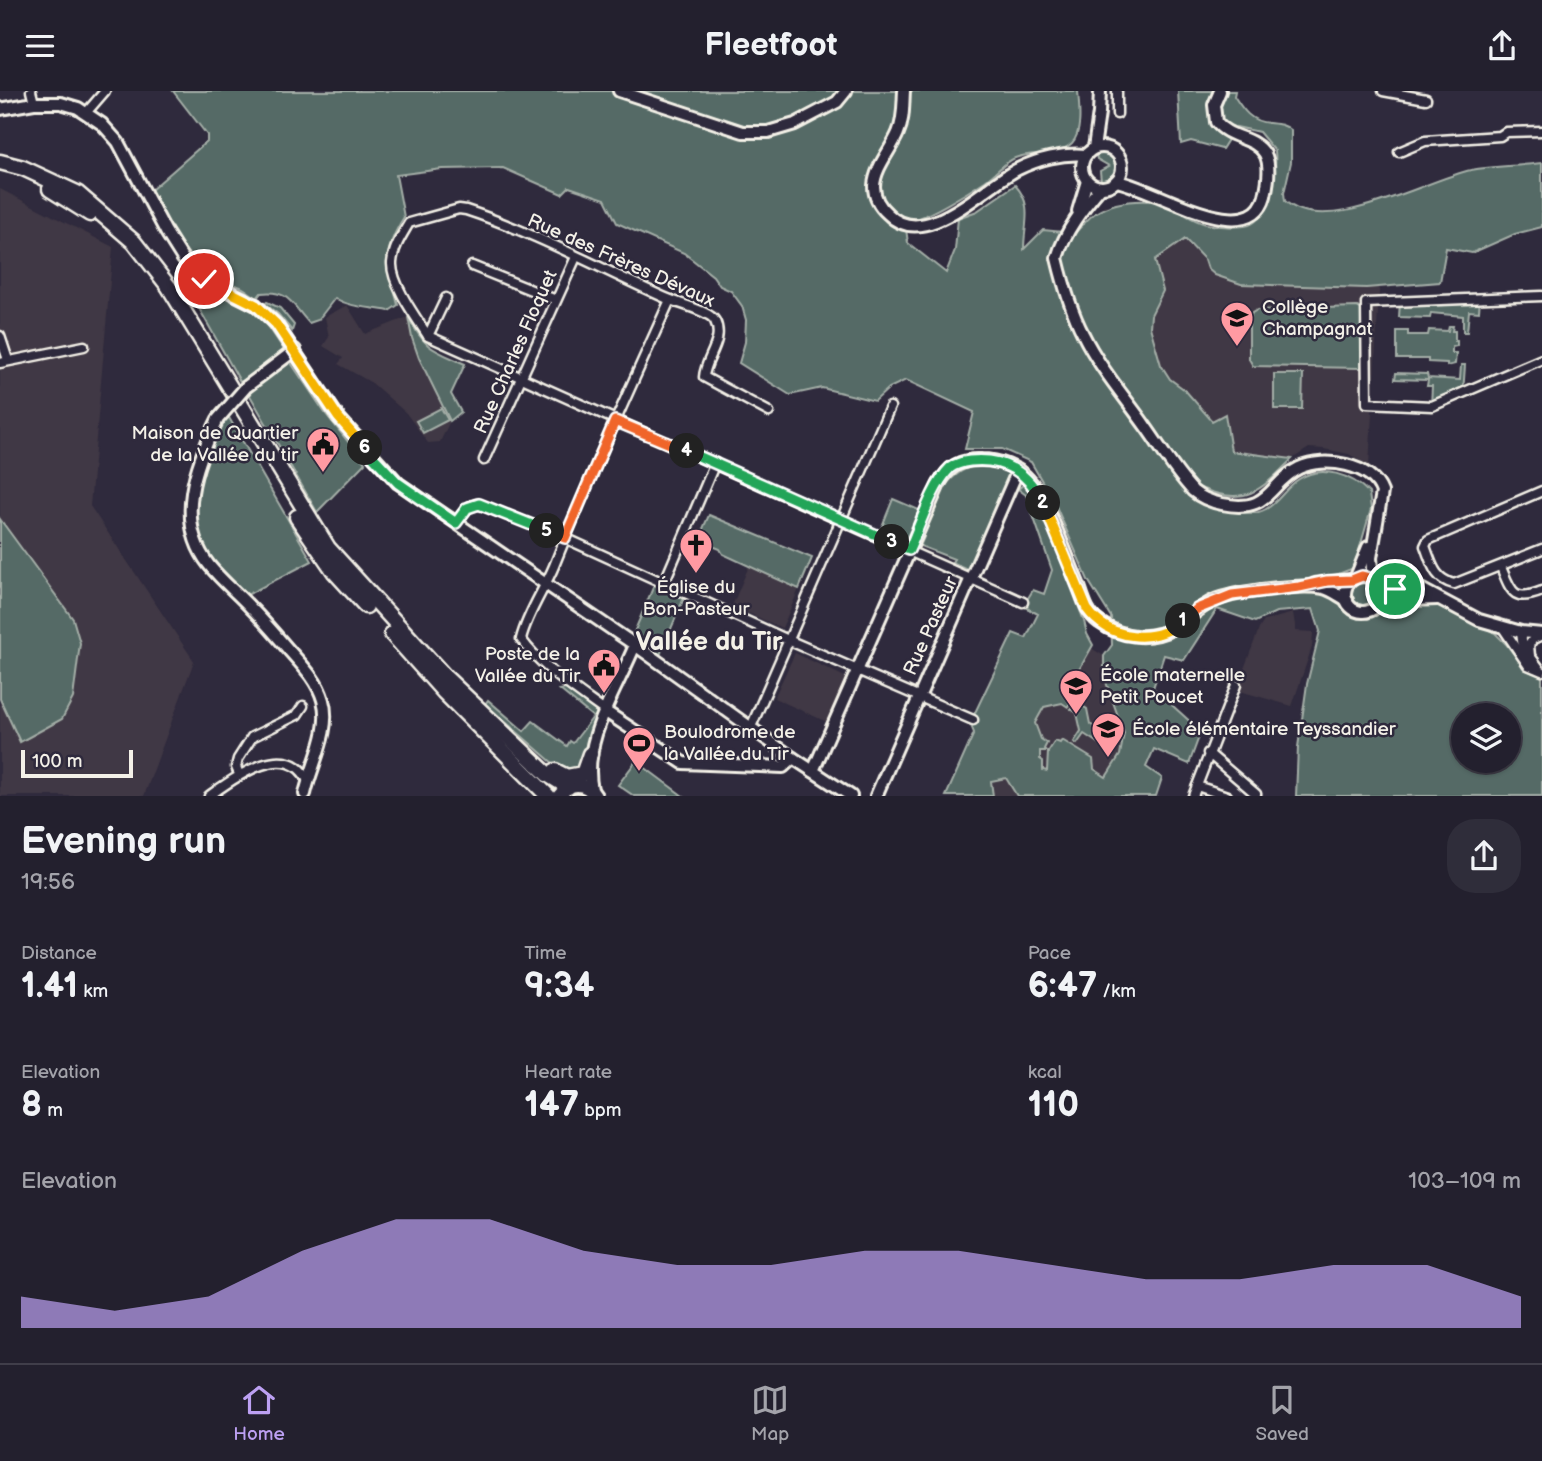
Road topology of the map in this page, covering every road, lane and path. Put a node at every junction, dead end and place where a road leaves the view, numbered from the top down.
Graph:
1 (31, 91) edge
2 (105, 91) edge
3 (619, 91) edge
4 (846, 91) edge
5 (904, 91) edge
6 (1100, 91) edge
7 (1117, 91) edge
8 (1220, 91) edge
9 (1383, 91) edge
10 (1426, 99) dead end
11 (34, 103) junction
12 (0, 109) edge
13 (86, 113) junction
14 (1099, 113) junction
15 (1117, 114) dead end
16 (1542, 131) edge
17 (1109, 148) junction
18 (1090, 151) junction
19 (1399, 152) dead end
20 (1046, 159) junction
21 (0, 162) edge
22 (1122, 168) junction
23 (1082, 169) junction
24 (0, 170) edge
25 (1087, 181) junction
26 (1116, 181) junction
27 (1101, 187) junction
28 (1148, 190) junction
29 (1071, 227) junction
30 (576, 257) junction
31 (472, 266) dead end
32 (446, 298) dead end
33 (1542, 298) edge
34 (556, 300) junction
35 (670, 300) junction
36 (0, 336) edge
37 (428, 336) junction
38 (84, 346) dead end
39 (295, 351) junction
40 (1542, 359) edge
41 (4, 362) edge
42 (522, 379) junction
43 (890, 407) dead end
44 (769, 412) dead end
45 (615, 421) junction
46 (484, 460) dead end
47 (715, 463) junction
48 (1018, 470) junction
49 (1542, 491) edge
50 (1378, 516) junction
51 (840, 520) junction
52 (456, 523) junction
53 (565, 538) junction
54 (1542, 549) edge
55 (909, 550) junction
56 (1500, 567) junction
57 (971, 578) junction
58 (1354, 579) junction
59 (1376, 582) junction
60 (664, 583) junction
61 (546, 584) junction
62 (1299, 587) junction
63 (1542, 591) edge
64 (1347, 600) junction
65 (1443, 600) junction
66 (1023, 602) dead end
67 (1377, 604) junction
68 (1502, 627) junction
69 (1519, 631) junction
70 (1542, 635) edge
71 (788, 640) junction
72 (635, 645) junction
73 (1515, 647) junction
74 (423, 653) junction
75 (858, 669) junction
76 (1541, 670) edge
77 (1236, 685) dead end
78 (920, 696) junction
79 (303, 706) dead end
80 (606, 712) junction
81 (973, 720) dead end
82 (751, 727) junction
83 (1208, 753) junction
84 (590, 754) junction
85 (793, 758) junction
86 (813, 771) junction
87 (239, 774) junction
88 (589, 775) junction
89 (308, 781) junction
90 (1197, 786) junction
91 (566, 789) edge
92 (594, 793) edge
93 (304, 795) edge
94 (209, 796) edge
95 (548, 796) edge
96 (851, 796) edge
97 (876, 796) edge
98 (1192, 796) edge
99 (1227, 796) edge
100 (1255, 796) edge

1 - 11 street
2 - 13 street
3 - 4 street
5 - 20 street
6 - 14 street
7 - 15 street
8 - 28 street
9 - 10 street
11 - 12 street
11 - 13 street
13 - 39 street
14 - 17 street
14 - 18 street
16 - 19 street
17 - 18 street
17 - 22 street
18 - 20 street
18 - 23 street
20 - 23 street
21 - 74 highway
22 - 26 street
22 - 28 street
23 - 25 street
24 - 95 highway
25 - 27 street
25 - 29 street
26 - 27 street
26 - 28 street
27 - 29 street
29 - 50 street
30 - 34 street, Rue Charles Floquet
30 - 35 street, Rue des Frères Dévaux
30 - 37 street, Rue des Frères Dévaux
31 - 34 street
32 - 37 street
33 - 40 street
34 - 42 street, Rue Charles Floquet
35 - 44 street, Rue des Frères Dévaux
35 - 45 street
36 - 41 street
37 - 42 street
38 - 41 street
39 - 52 street
39 - 89 street, bridge
42 - 45 street
42 - 46 street, Rue Charles Floquet
43 - 51 street
45 - 47 street
45 - 53 street
47 - 51 street
47 - 60 street
48 - 55 street
48 - 57 street, Rue Pasteur
48 - 62 street
49 - 56 street
50 - 58 street
50 - 59 street
51 - 55 street
51 - 71 street
52 - 53 street
52 - 61 street
53 - 60 street
53 - 61 street
54 - 56 street
55 - 57 street
55 - 75 street
56 - 63 street
57 - 66 street
57 - 78 street, Rue Pasteur
58 - 59 street
58 - 62 street
58 - 64 street
59 - 65 street
59 - 67 street
60 - 71 street
61 - 72 street
61 - 80 street
62 - 64 street
64 - 67 street
65 - 67 street
65 - 68 street
68 - 69 street
68 - 73 street
69 - 70 street
69 - 73 street
69 - 76 street
70 - 76 street
71 - 75 street
71 - 82 street
72 - 80 street
72 - 82 street
73 - 76 street
74 - 84 highway
74 - 91 highway
75 - 78 street
75 - 86 street
77 - 83 street
78 - 81 street
78 - 97 street, Rue Pasteur
79 - 87 street
80 - 84 street
80 - 85 street
82 - 85 street
83 - 90 street
83 - 100 street
84 - 88 street
85 - 86 street
86 - 96 street
87 - 89 street
87 - 94 street
88 - 91 street
88 - 92 street
89 - 93 street
90 - 98 street
90 - 99 street
91 - 92 main road

